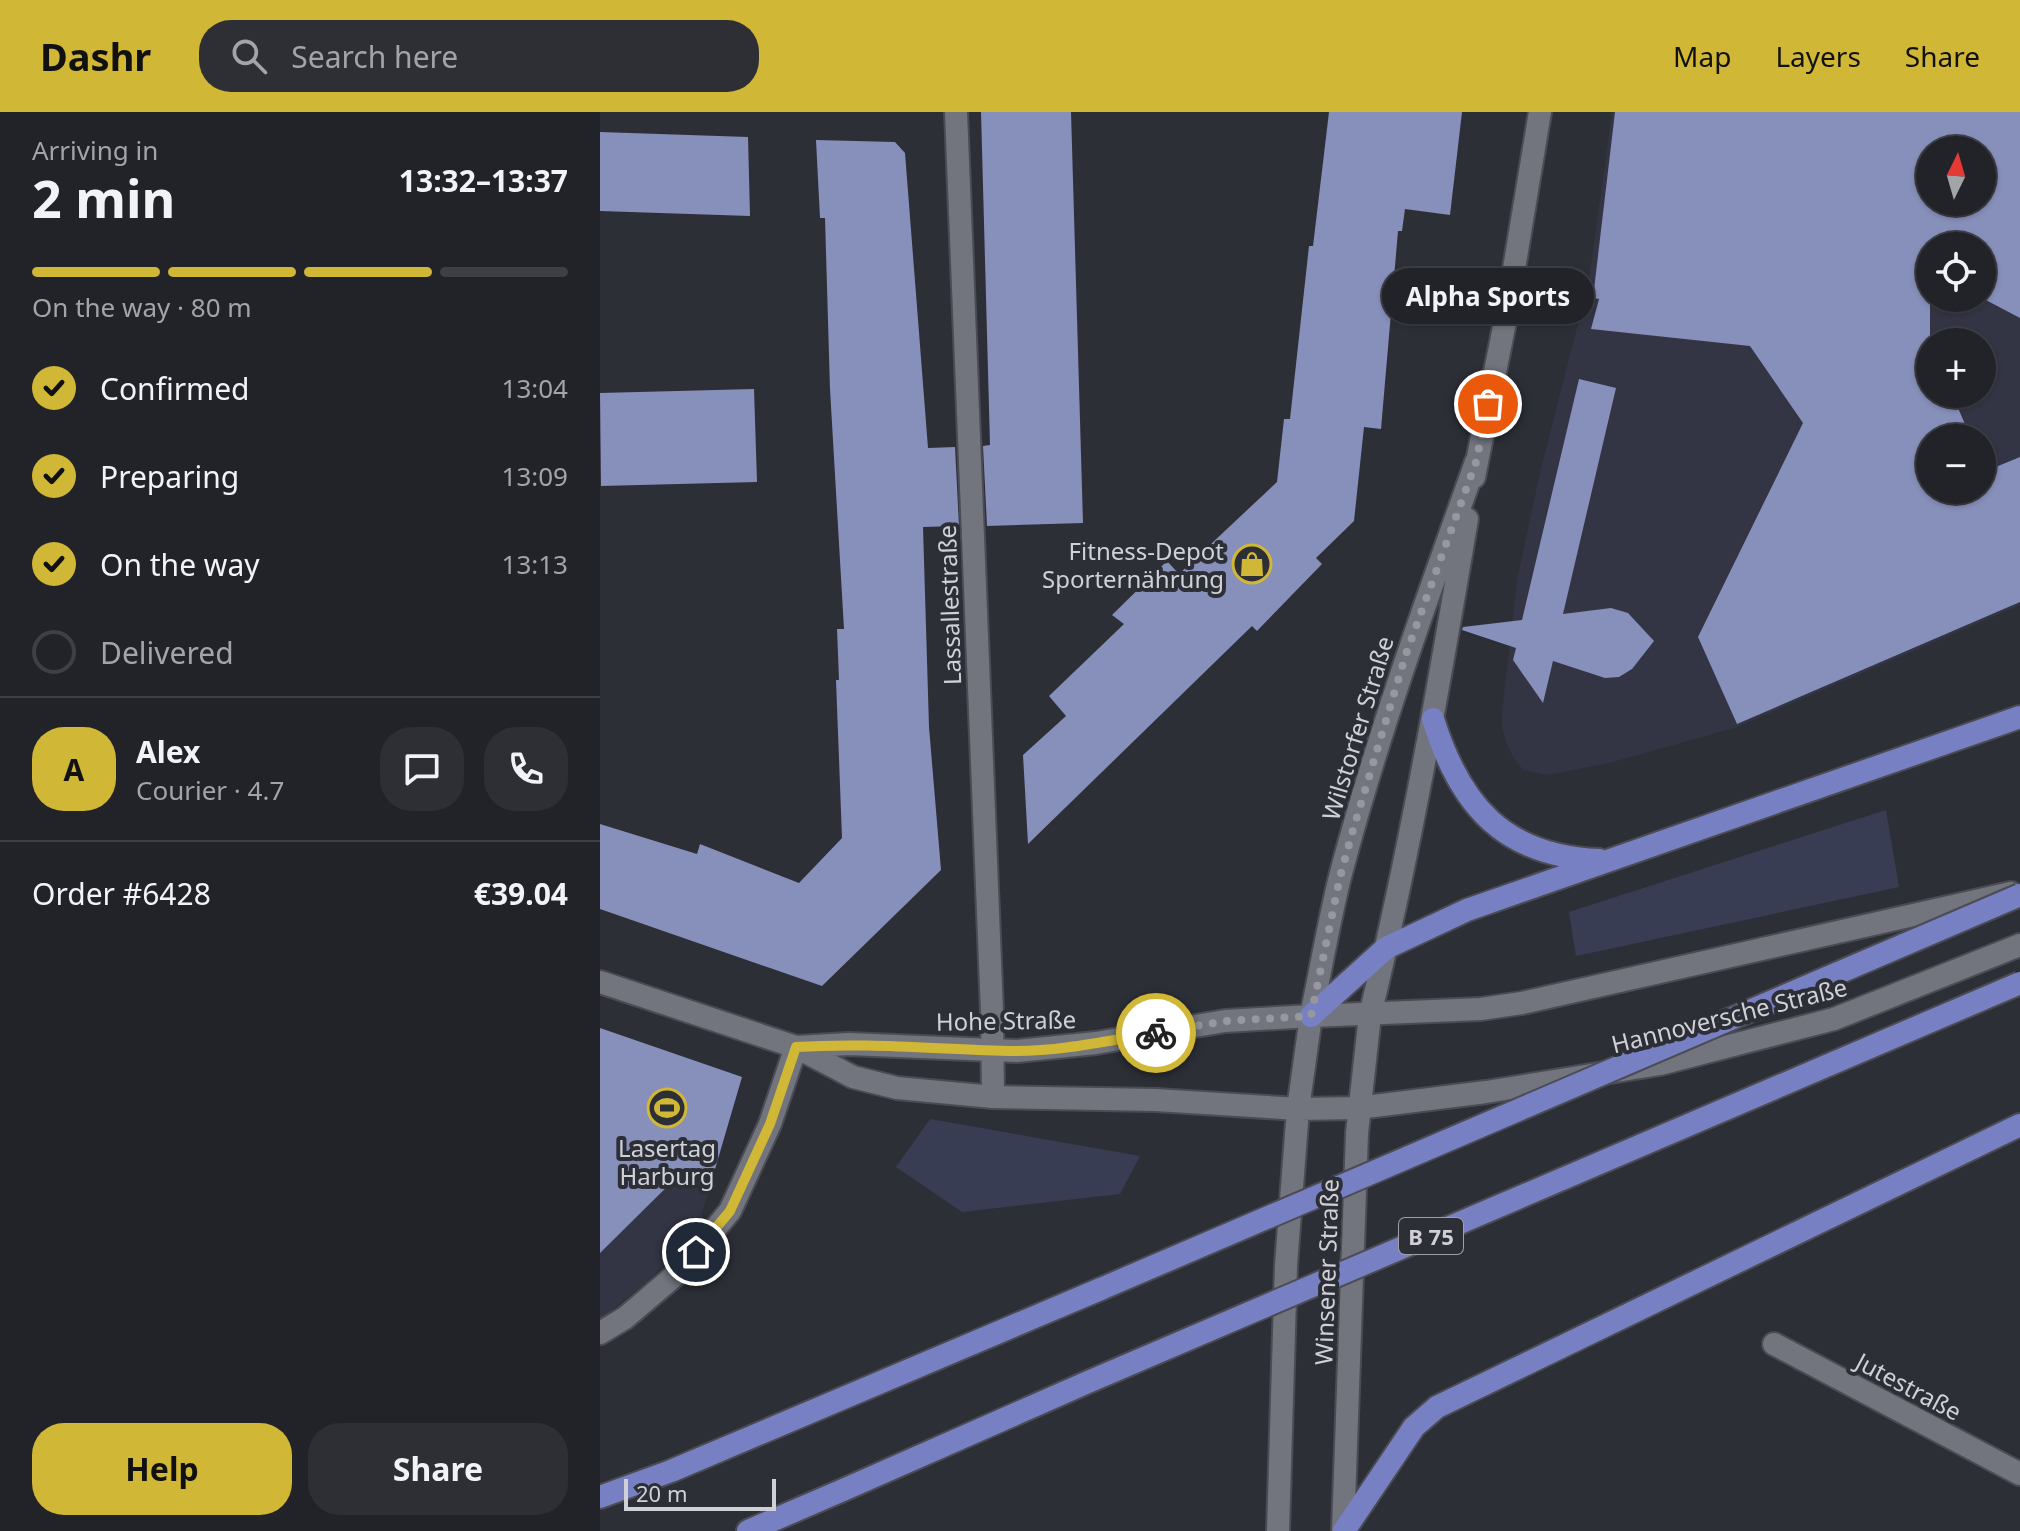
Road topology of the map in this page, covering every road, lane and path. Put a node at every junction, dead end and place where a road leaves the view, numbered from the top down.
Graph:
1 (956, 112) edge
2 (1540, 112) edge
3 (1476, 462) junction
4 (2020, 717) edge
5 (1433, 719) junction
6 (1612, 861) junction
7 (2020, 893) edge
8 (2020, 945) edge
9 (1386, 948) junction
10 (600, 982) edge
11 (2020, 983) edge
12 (1370, 1015) junction
13 (1311, 1016) junction
14 (796, 1047) junction
15 (993, 1049) junction
16 (993, 1097) junction
17 (1358, 1108) junction
18 (1298, 1109) junction
19 (2020, 1125) edge
20 (600, 1333) edge
21 (1774, 1344) dead end
22 (2020, 1474) edge
23 (600, 1497) edge
24 (748, 1531) edge
25 (1278, 1531) edge
26 (1343, 1531) edge

1 - 15 street, Lassallestraße
2 - 3 street, Wilstorfer Straße
3 - 5 street, Wilstorfer Straße
3 - 13 street, Wilstorfer Straße
4 - 6 highway
5 - 6 highway
5 - 9 street, Wilstorfer Straße
6 - 9 highway
7 - 12 street
7 - 23 highway, bridge
8 - 17 street, Hannoversche Straße
9 - 12 street, Wilstorfer Straße
9 - 13 highway
10 - 14 street, Hohe Straße
11 - 24 highway, B 75, bridge
12 - 13 street
12 - 17 street, Winsener Straße
13 - 15 street, Hohe Straße
13 - 18 street, Winsener Straße
14 - 15 street, Hohe Straße
14 - 16 street, Hohe Straße
14 - 20 street
15 - 16 street, Lassallestraße
16 - 18 street, Hohe Straße
17 - 18 street, Hannoversche Straße
17 - 26 street, Winsener Straße
18 - 25 street, Winsener Straße
19 - 26 highway
21 - 22 street, Jutestraße

